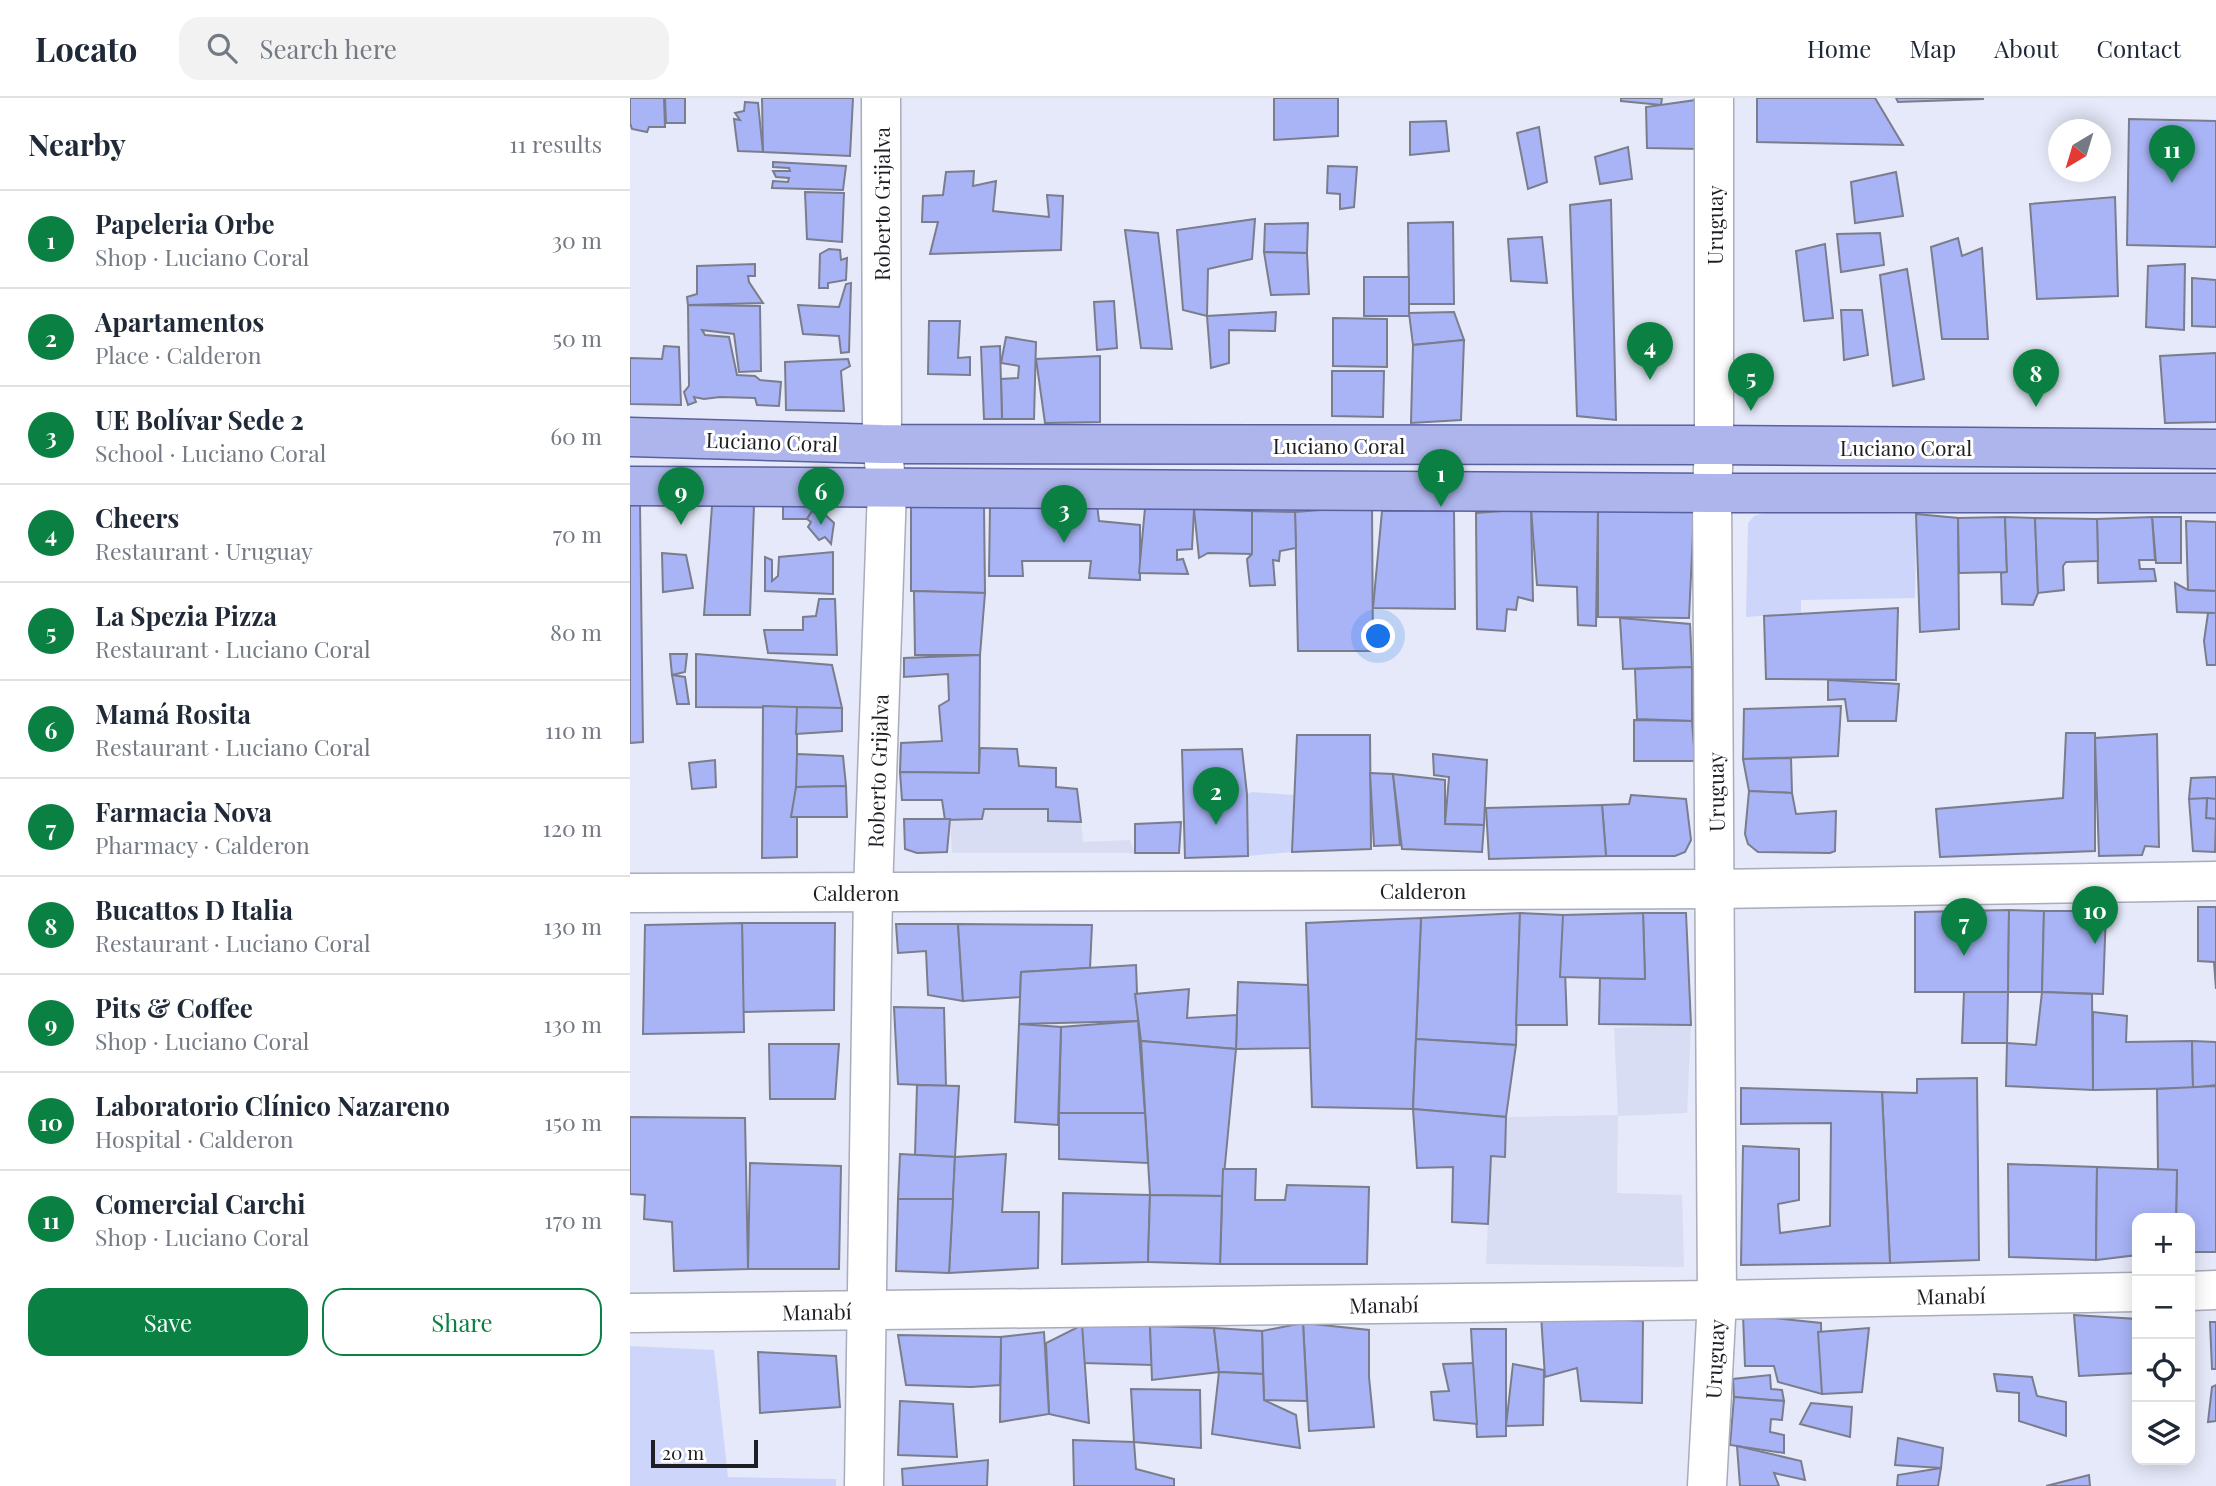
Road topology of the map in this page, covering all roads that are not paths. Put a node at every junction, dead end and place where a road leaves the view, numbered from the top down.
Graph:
1 (881, 98) edge
2 (1714, 98) edge
3 (630, 437) edge
4 (882, 444) junction
5 (1714, 445) junction
6 (2216, 449) edge
7 (630, 486) edge
8 (887, 489) junction
9 (1712, 493) junction
10 (2216, 493) edge
11 (2216, 881) edge
12 (1716, 889) junction
13 (873, 892) junction
14 (630, 893) edge
15 (2216, 1290) edge
16 (2195, 1291) edge
17 (2132, 1292) edge
18 (1717, 1300) junction
19 (867, 1310) junction
20 (630, 1313) edge
21 (864, 1486) edge
22 (1707, 1486) edge

1 - 4 street, Roberto Grijalva
2 - 5 street, Uruguay
3 - 4 main road, Luciano Coral
4 - 5 main road, Luciano Coral
4 - 8 street, Roberto Grijalva
5 - 6 main road, Luciano Coral
5 - 9 street, Uruguay
7 - 8 main road
8 - 9 main road
8 - 13 street, Roberto Grijalva
9 - 10 main road
9 - 12 street, Uruguay
11 - 12 street, Calderon
12 - 13 street, Calderon
12 - 18 street, Uruguay
13 - 14 street, Calderon
13 - 19 street, Roberto Grijalva
15 - 16 street
17 - 18 street, Manabí
18 - 19 street, Manabí
18 - 22 street, Uruguay
19 - 20 street, Manabí
19 - 21 street, Roberto Grijalva

